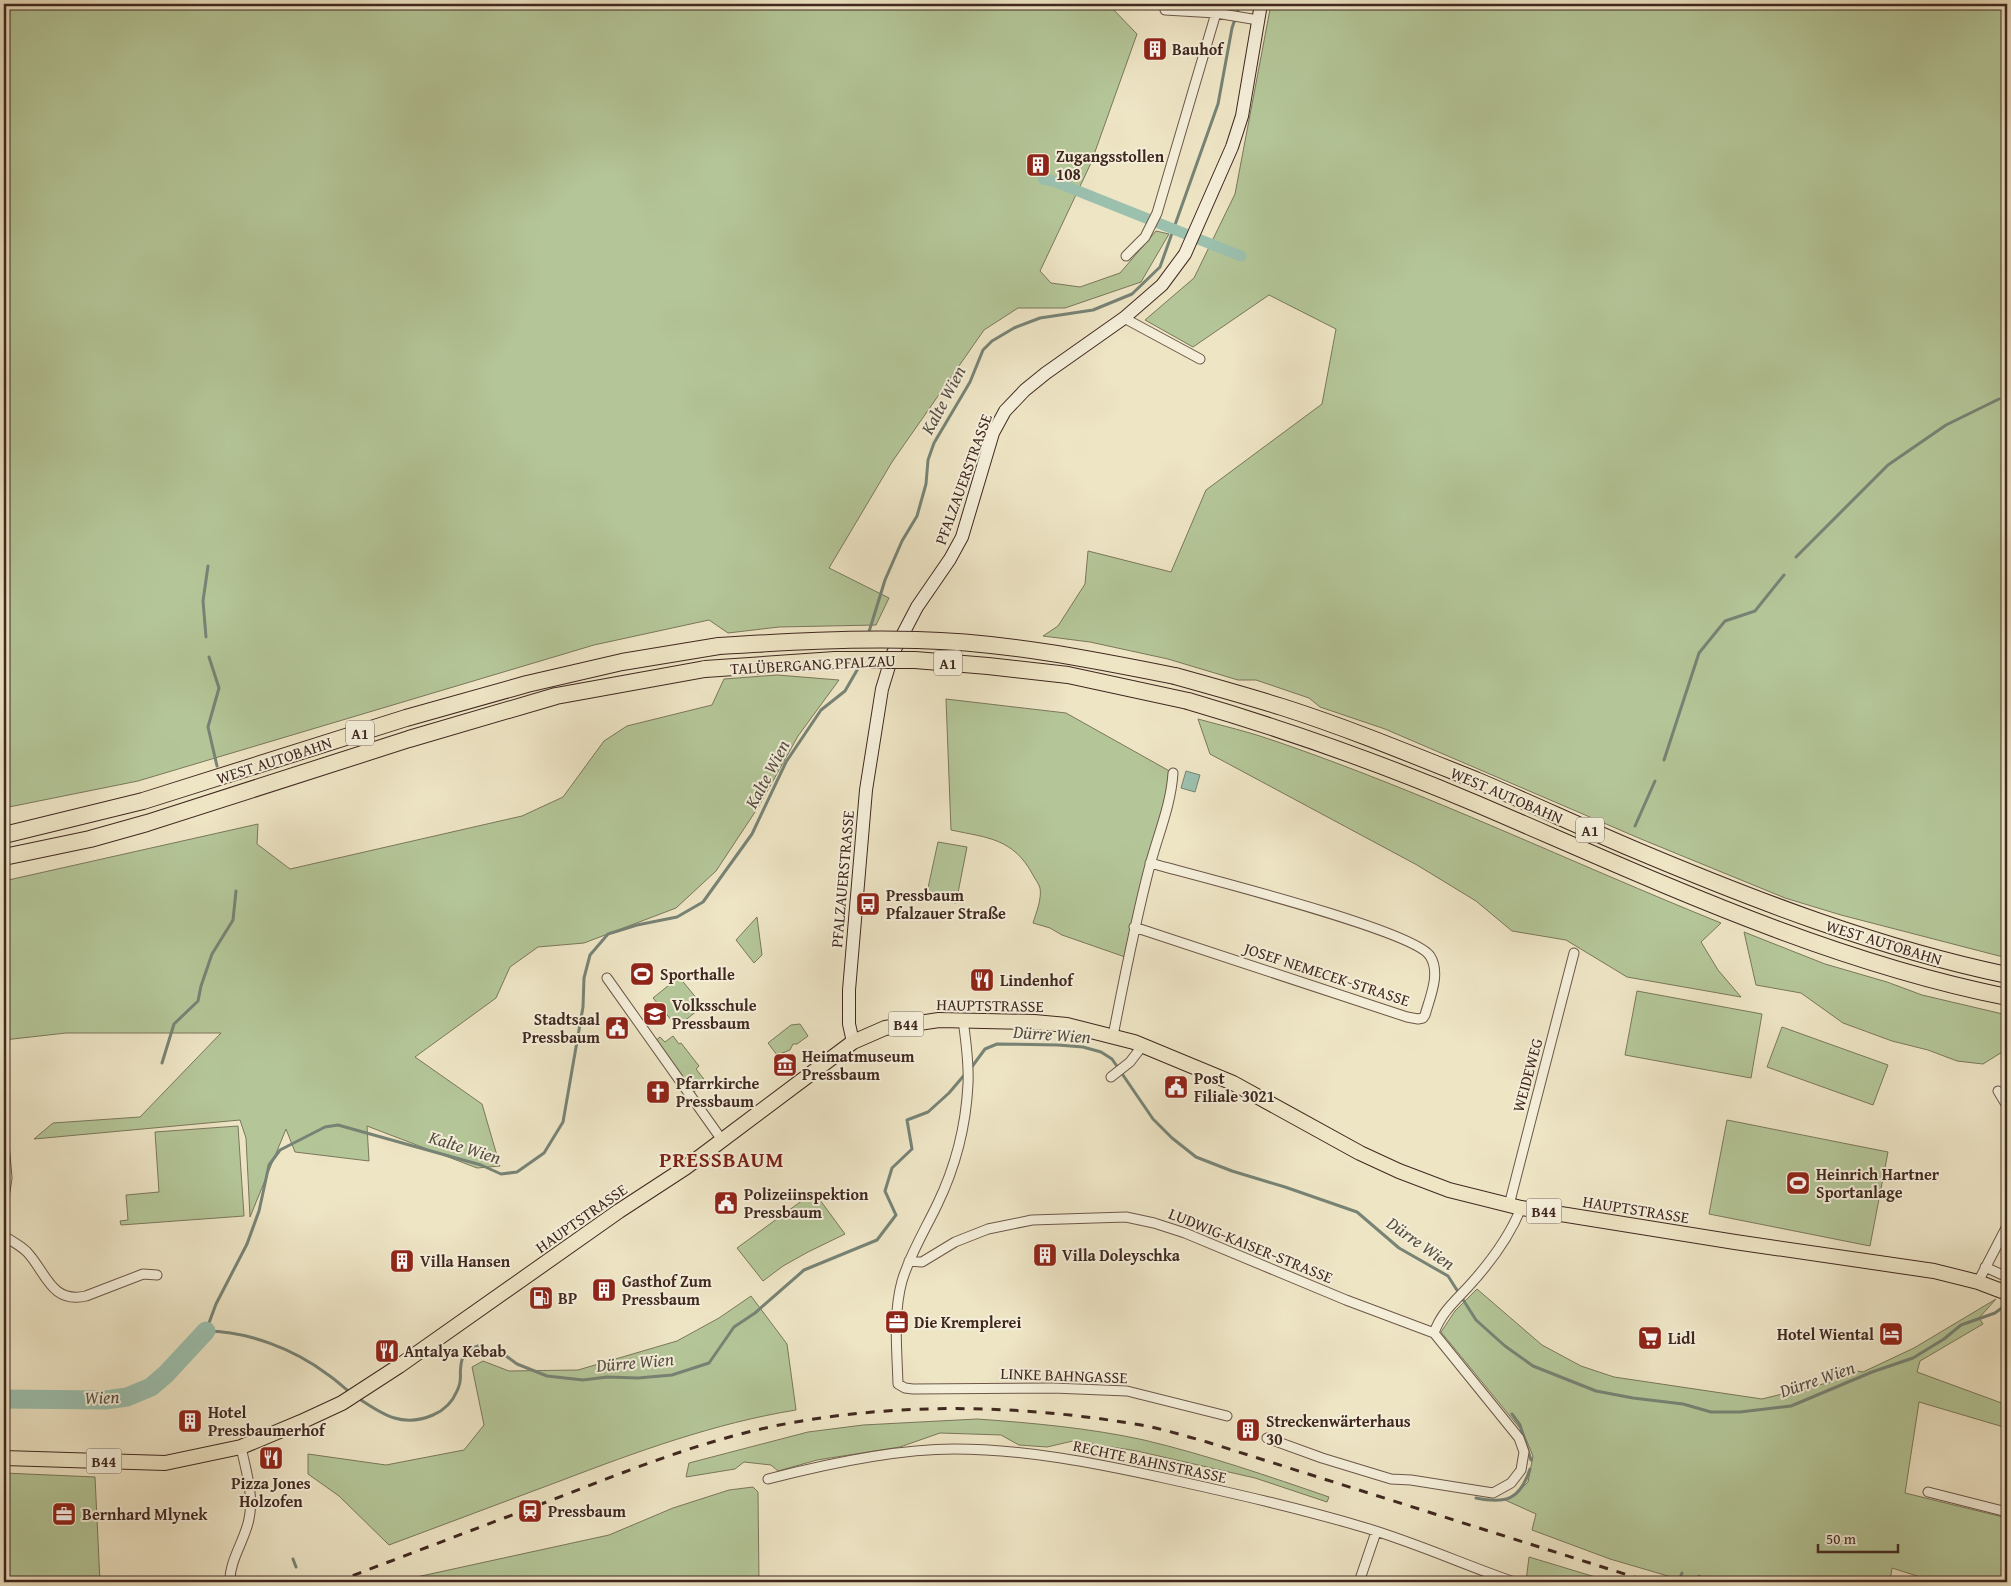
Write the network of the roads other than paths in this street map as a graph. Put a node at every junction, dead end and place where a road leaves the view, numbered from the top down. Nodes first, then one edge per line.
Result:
1 (1261, 4) edge
2 (1164, 10) dead end
3 (1219, 13) junction
4 (1252, 18) junction
5 (1126, 256) dead end
6 (1124, 318) junction
7 (1200, 359) dead end
8 (720, 646) joint
9 (705, 670) joint
10 (1176, 676) joint
11 (1188, 701) joint
12 (1173, 773) dead end
13 (4, 835) edge
14 (4, 857) edge
15 (1150, 863) junction
16 (1134, 927) junction
17 (1574, 953) dead end
18 (2007, 975) edge
19 (608, 978) dead end
20 (2007, 997) edge
21 (963, 1020) junction
22 (1113, 1036) junction
23 (853, 1042) junction
24 (1143, 1045) junction
25 (1111, 1077) dead end
26 (1998, 1091) dead end
27 (2007, 1106) edge
28 (722, 1140) junction
29 (4, 1143) edge
30 (4, 1198) edge
31 (1515, 1206) junction
32 (2007, 1226) edge
33 (4, 1236) edge
34 (910, 1261) junction
35 (1985, 1267) junction
36 (156, 1275) dead end
37 (2007, 1277) edge
38 (1978, 1282) junction
39 (2006, 1292) edge
40 (1434, 1333) junction
41 (1227, 1416) dead end
42 (1267, 1438) dead end
43 (241, 1447) junction
44 (4, 1458) edge
45 (768, 1479) dead end
46 (1928, 1492) dead end
47 (2007, 1512) edge
48 (1376, 1532) junction
49 (230, 1582) edge
50 (1359, 1582) edge
51 (1514, 1582) edge

1 - 4 street, PFALZAUERSTRASSE
2 - 3 street
3 - 4 street
3 - 5 street
4 - 6 street, PFALZAUERSTRASSE
6 - 7 street
6 - 23 street, PFALZAUERSTRASSE
8 - 10 highway, TALÜBERGANG PFALZAU / A1, bridge
8 - 13 highway, WEST AUTOBAHN / A1
9 - 11 highway, TALÜBERGANG PFALZAU / A1, bridge
9 - 14 highway, WEST AUTOBAHN / A1
10 - 18 highway, WEST AUTOBAHN / A1
11 - 20 highway, WEST AUTOBAHN / A1
12 - 15 street
15 - 16 street
15 - 16 street, JOSEF NEMECEK-STRASSE
16 - 22 street
17 - 31 street, WEIDEWEG
19 - 28 street
21 - 22 main road, HAUPTSTRASSE / B44
21 - 23 main road, HAUPTSTRASSE / B44
21 - 34 street
22 - 24 main road, HAUPTSTRASSE / B44
23 - 28 main road, HAUPTSTRASSE / B44
24 - 25 street
24 - 31 main road, HAUPTSTRASSE / B44
26 - 27 street
28 - 43 main road, HAUPTSTRASSE / B44
29 - 30 street
31 - 38 main road, HAUPTSTRASSE / B44
31 - 40 street
32 - 35 street
33 - 36 street
34 - 40 street, LUDWIG-KAISER-STRASSE
34 - 41 street, LINKE BAHNGASSE
35 - 37 street
35 - 38 street
38 - 39 main road, HAUPTSTRASSE / B44
40 - 42 street
43 - 44 main road, HAUPTSTRASSE / B44
43 - 49 street
45 - 48 street, RECHTE BAHNSTRASSE
46 - 47 street
48 - 50 street
48 - 51 street, RECHTE BAHNSTRASSE

